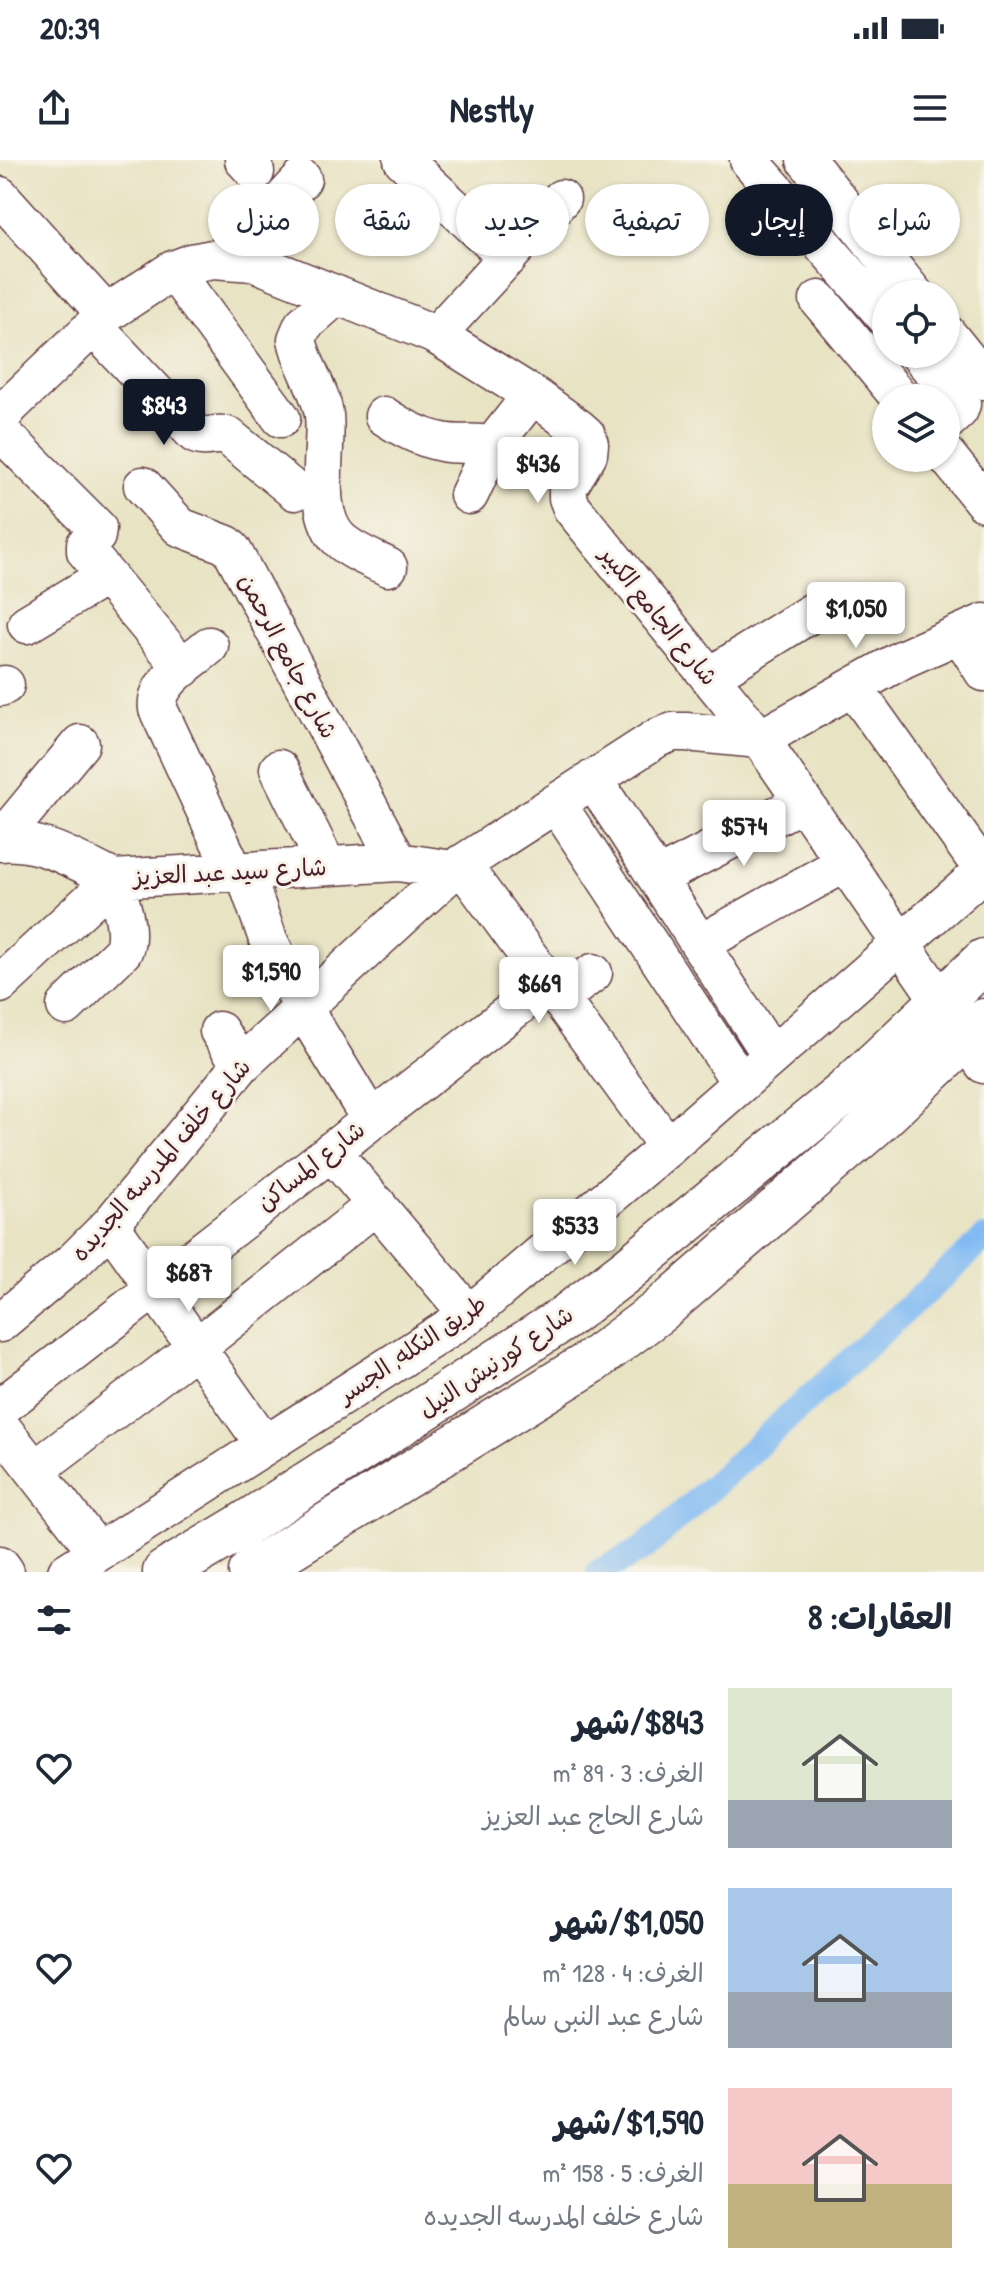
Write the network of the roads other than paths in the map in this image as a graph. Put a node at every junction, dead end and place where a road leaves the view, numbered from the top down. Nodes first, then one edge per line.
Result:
1 (403, 160) edge
2 (749, 160) edge
3 (806, 160) edge
4 (302, 179) dead end
5 (0, 196) edge
6 (508, 258) joint
7 (228, 259) junction
8 (173, 270) junction
9 (903, 280) edge
10 (337, 295) junction
11 (819, 300) dead end
12 (872, 301) edge
13 (99, 320) junction
14 (436, 335) junction
15 (960, 350) edge
16 (931, 368) edge
17 (984, 380) edge
18 (888, 384) edge
19 (944, 384) edge
20 (532, 395) junction
21 (2, 413) edge
22 (384, 416) dead end
23 (281, 418) dead end
24 (492, 446) junction
25 (960, 472) edge
26 (143, 486) dead end
27 (295, 491) dead end
28 (469, 495) dead end
29 (984, 502) edge
30 (388, 567) dead end
31 (106, 576) junction
32 (813, 612) dead end
33 (27, 624) dead end
34 (972, 629) edge
35 (984, 672) edge
36 (709, 677) junction
37 (853, 687) junction
38 (760, 739) junction
39 (80, 744) dead end
40 (279, 769) dead end
41 (593, 779) junction
42 (803, 802) junction
43 (556, 803) junction
44 (0, 841) edge
45 (398, 862) junction
46 (845, 863) junction
47 (327, 866) junction
48 (457, 867) junction
49 (239, 871) junction
50 (984, 871) edge
51 (657, 878) junction
52 (114, 879) junction
53 (700, 944) junction
54 (900, 944) junction
55 (984, 961) edge
56 (593, 973) dead end
57 (0, 984) edge
58 (553, 991) junction
59 (941, 1003) junction
60 (66, 1006) dead end
61 (303, 1008) junction
62 (219, 1031) dead end
63 (978, 1041) edge
64 (772, 1056) junction
65 (241, 1065) junction
66 (741, 1083) junction
67 (371, 1120) junction
68 (668, 1147) junction
69 (331, 1151) junction
70 (377, 1204) junction
71 (110, 1225) junction
72 (154, 1288) junction
73 (469, 1315) junction
74 (0, 1323) edge
75 (197, 1347) junction
76 (0, 1408) edge
77 (0, 1426) edge
78 (265, 1445) junction
79 (35, 1470) junction
80 (98, 1552) junction
81 (0, 1565) edge
82 (5, 1572) edge
83 (67, 1572) edge
84 (165, 1572) edge
85 (251, 1572) edge

1 - 6 street
2 - 12 street
3 - 9 street
4 - 7 street
5 - 13 street
6 - 14 street
7 - 8 street, شارع الجامع الكبير
7 - 10 street, شارع الجامع الكبير
8 - 13 street, شارع الجامع الكبير
8 - 23 street
10 - 14 street, شارع الجامع الكبير
10 - 30 street
11 - 18 street
13 - 21 street, شارع الجامع الكبير
13 - 27 street
14 - 20 street, شارع الجامع الكبير
15 - 17 street
16 - 19 street
20 - 24 street
20 - 36 street, شارع الجامع الكبير
21 - 31 street
22 - 24 street
24 - 28 street
25 - 29 street
26 - 45 street, شارع جامع الرحمن
31 - 33 street
31 - 49 street
32 - 36 street
34 - 35 street
34 - 37 street
36 - 38 street, شارع الجامع الكبير
37 - 38 street
37 - 50 street
38 - 41 street, شارع خلف المدرسه الجديده
38 - 42 street, شارع الجامع الكبير
39 - 44 street
40 - 47 street
41 - 43 street, شارع خلف المدرسه الجديده
41 - 51 street
42 - 46 street, شارع الجامع الكبير
42 - 51 street
43 - 48 street, شارع خلف المدرسه الجديده
43 - 66 street
44 - 52 street
45 - 47 street, شارع سيد عبد العزيز
45 - 48 street, شارع سيد عبد العزيز
46 - 53 street
46 - 54 street, شارع الجامع الكبير
47 - 49 street, شارع سيد عبد العزيز
48 - 58 street
48 - 61 street, شارع خلف المدرسه الجديده
49 - 52 street, شارع سيد عبد العزيز
49 - 61 street
50 - 54 street, طريق النكله, الجسر
51 - 53 street
52 - 57 street, شارع سيد عبد العزيز
52 - 60 street
53 - 64 street
54 - 59 street, شارع الجامع الكبير
54 - 64 street, طريق النكله, الجسر
55 - 59 main road, شارع كورنيش النيل
56 - 58 street, شارع المساكن
58 - 67 street, شارع المساكن
58 - 68 street
59 - 63 street, شارع الجامع الكبير
59 - 84 main road, شارع كورنيش النيل
61 - 65 street, شارع خلف المدرسه الجديده
61 - 67 street
62 - 65 street
63 - 85 main road, شارع كورنيش النيل
64 - 66 street, طريق النكله, الجسر
65 - 71 street, شارع خلف المدرسه الجديده
66 - 68 street, طريق النكله, الجسر
67 - 69 street, شارع المساكن
68 - 73 street, طريق النكله, الجسر
69 - 70 street
69 - 72 street, شارع المساكن
70 - 73 street
70 - 75 street
71 - 72 street
71 - 74 street, شارع خلف المدرسه الجديده
72 - 75 street
72 - 76 street, شارع المساكن
73 - 78 street, طريق النكله, الجسر
75 - 78 street
75 - 79 street
77 - 79 street
78 - 80 street, طريق النكله, الجسر
79 - 80 street
80 - 83 street, طريق النكله, الجسر
81 - 82 street

